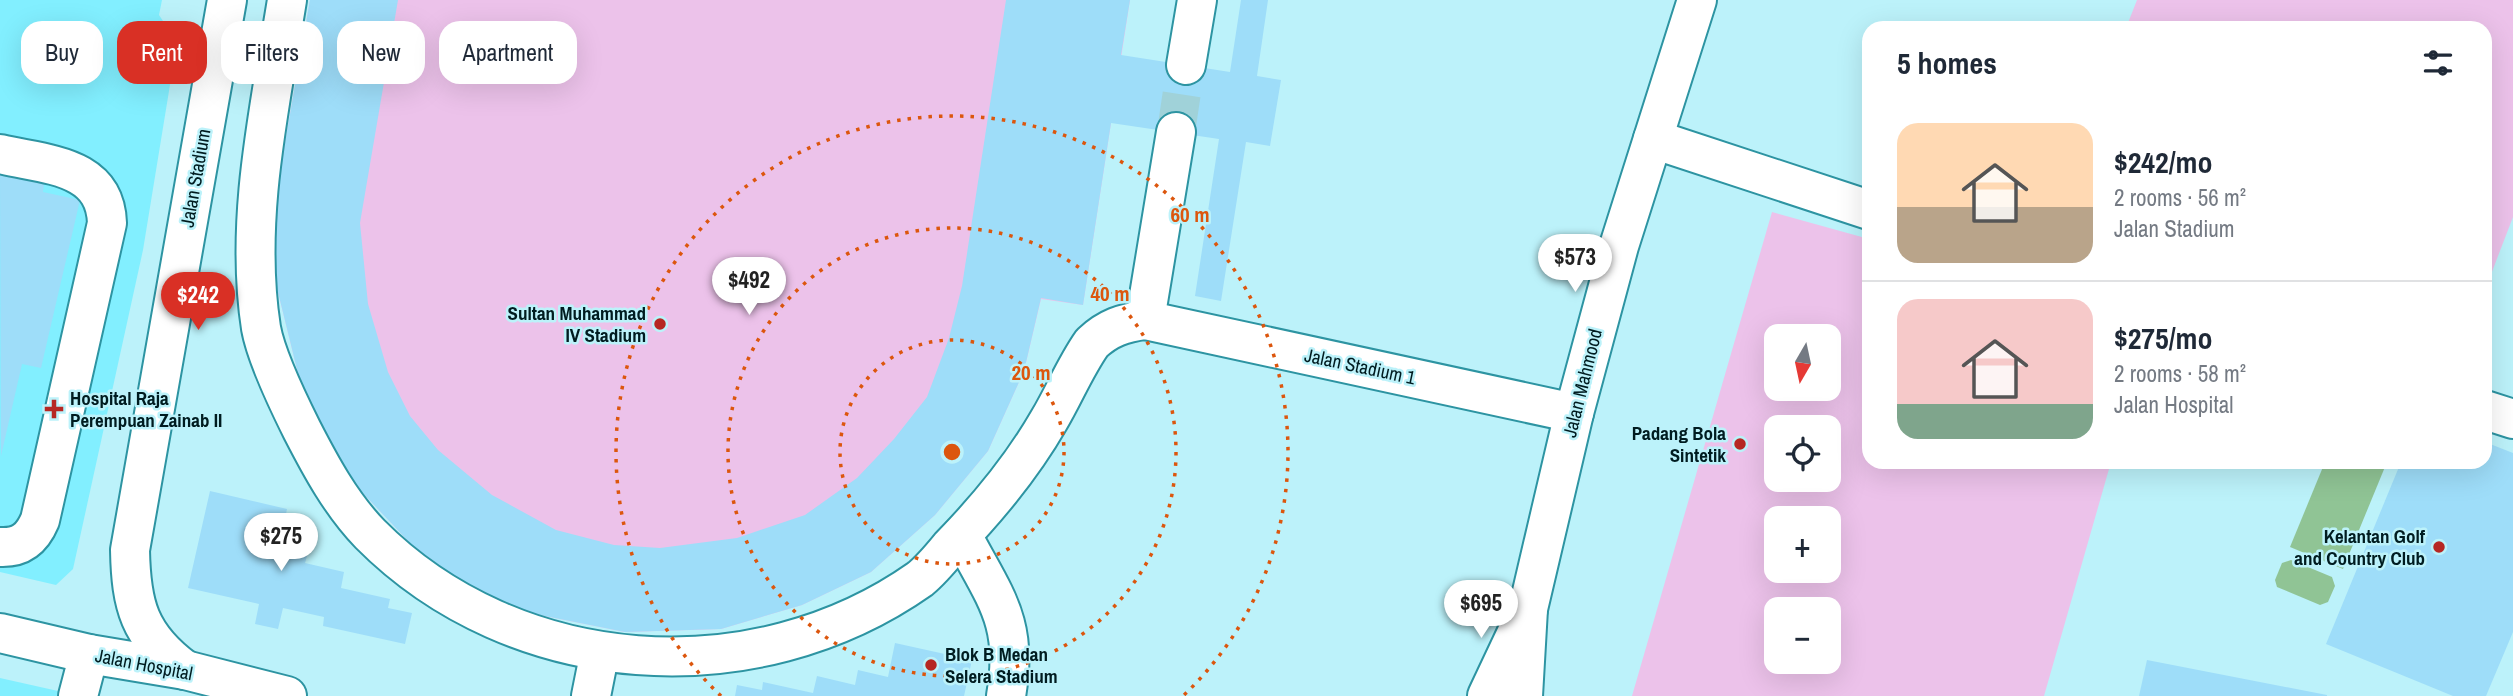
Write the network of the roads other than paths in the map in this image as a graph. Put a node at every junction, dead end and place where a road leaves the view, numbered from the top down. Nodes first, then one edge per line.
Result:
1 (228, 0) edge
2 (287, 0) edge
3 (1197, 0) edge
4 (1697, 0) edge
5 (1186, 65) tunnel mouth
6 (1176, 132) tunnel mouth
7 (1653, 139) junction
8 (0, 154) edge
9 (1862, 208) edge
10 (1145, 320) junction
11 (2492, 412) edge
12 (1574, 413) junction
13 (2513, 419) edge
14 (962, 535) junction
15 (0, 547) edge
16 (1528, 609) junction
17 (0, 633) edge
18 (89, 654) junction
19 (599, 656) junction
20 (185, 670) junction
21 (78, 696) edge
22 (287, 696) edge
23 (591, 696) edge
24 (1006, 696) edge
25 (1487, 696) edge
26 (1523, 696) edge

1 - 20 street, Jalan Stadium
2 - 19 street
3 - 5 street
4 - 7 street, Jalan Mahmood
6 - 10 street
7 - 9 street
7 - 12 street, Jalan Mahmood
8 - 15 street
10 - 12 street, Jalan Stadium 1
10 - 14 street
11 - 13 street
12 - 16 street, Jalan Mahmood
14 - 19 street
14 - 24 street
16 - 25 street
16 - 26 street
17 - 18 street, Jalan Hospital
18 - 20 street, Jalan Hospital
18 - 21 street
19 - 23 street
20 - 22 street, Jalan Hospital

